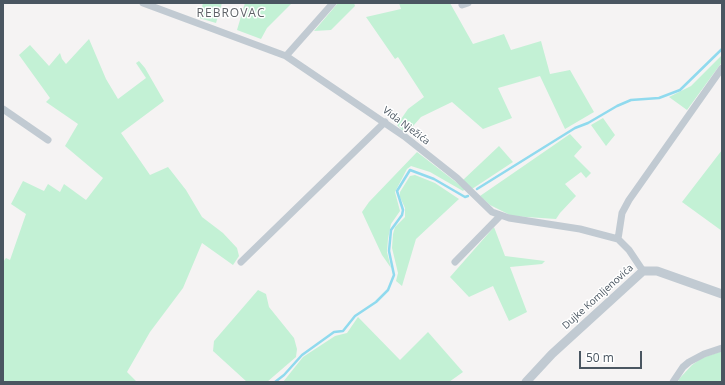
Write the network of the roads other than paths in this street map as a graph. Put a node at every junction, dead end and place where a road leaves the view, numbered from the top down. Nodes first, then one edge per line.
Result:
1 (143, 3) edge
2 (333, 3) edge
3 (286, 56) junction
4 (722, 68) edge
5 (3, 109) edge
6 (385, 122) junction
7 (48, 140) dead end
8 (500, 216) junction
9 (618, 239) junction
10 (241, 262) dead end
11 (455, 262) dead end
12 (643, 272) junction
13 (722, 294) edge
14 (722, 348) edge
15 (526, 382) edge
16 (673, 382) edge

1 - 3 street, Vida Nježića
2 - 3 street
3 - 6 street, Vida Nježića
4 - 9 street
5 - 7 street
6 - 8 street, Vida Nježića
6 - 10 street
8 - 9 street, Vida Nježića
8 - 11 street
9 - 12 street
12 - 13 street, Dujke Komljenovića
12 - 15 street, Dujke Komljenovića
14 - 16 street

